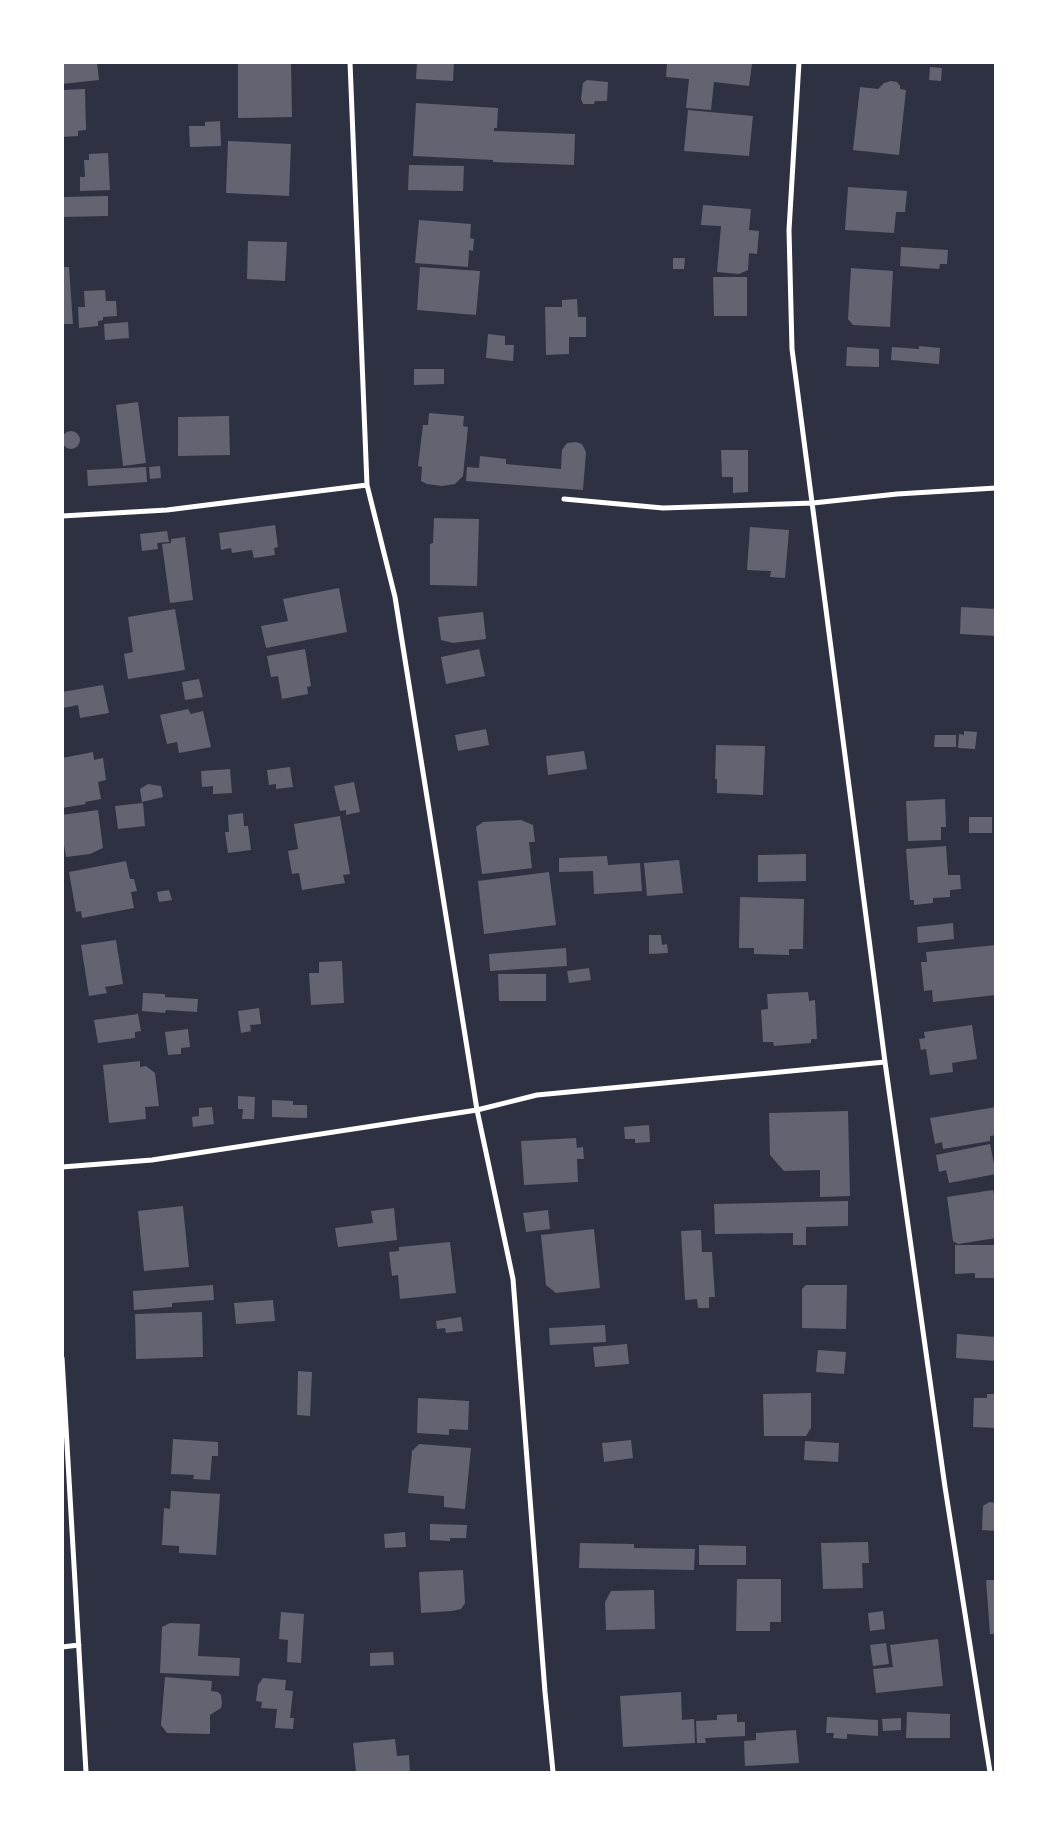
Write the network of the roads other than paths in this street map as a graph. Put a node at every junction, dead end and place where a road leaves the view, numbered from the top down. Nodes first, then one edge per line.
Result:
1 (350, 62) edge
2 (799, 62) edge
3 (367, 485) junction
4 (996, 488) edge
5 (564, 499) dead end
6 (813, 503) junction
7 (62, 516) edge
8 (886, 1062) junction
9 (477, 1110) junction
10 (62, 1167) edge
11 (62, 1358) edge
12 (79, 1646) junction
13 (62, 1647) edge
14 (86, 1772) edge
15 (553, 1772) edge
16 (990, 1772) edge

1 - 3 street
2 - 6 street
3 - 7 street
3 - 9 street
4 - 6 street
5 - 6 street
6 - 8 street
8 - 9 street
8 - 16 street
9 - 10 street
9 - 15 street
11 - 12 street
12 - 13 street
12 - 14 street

